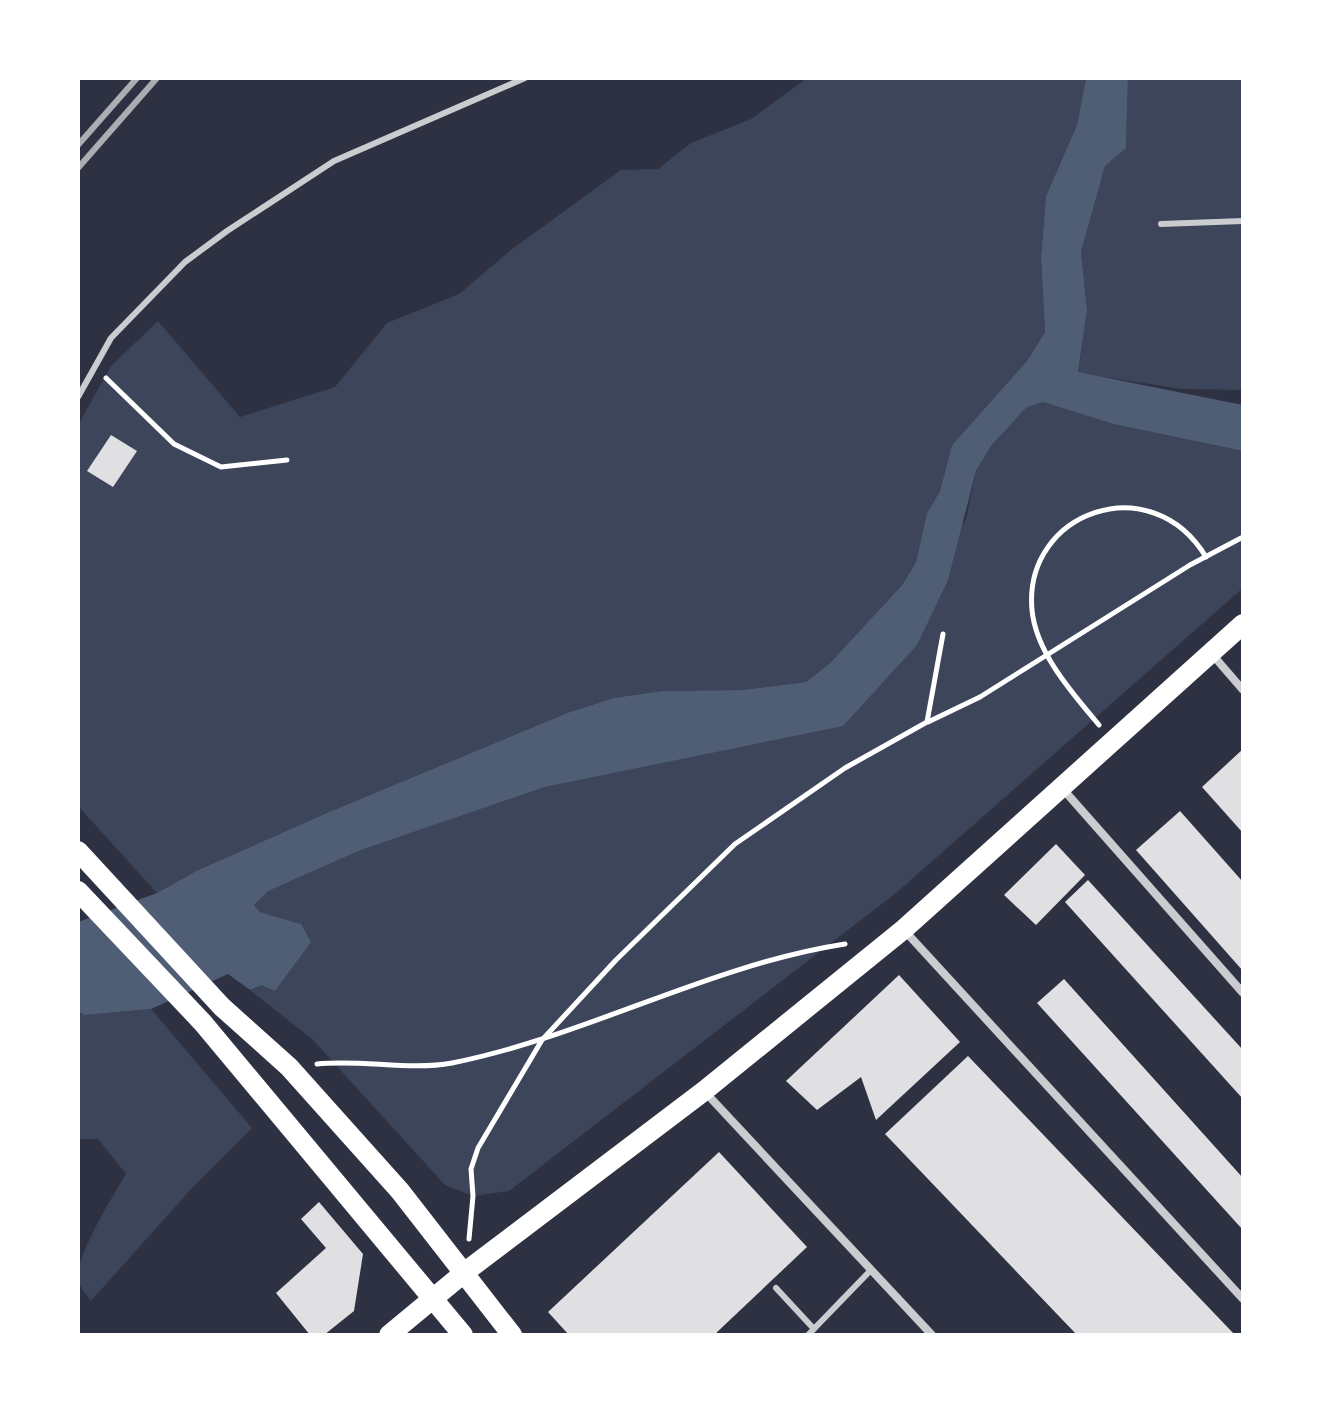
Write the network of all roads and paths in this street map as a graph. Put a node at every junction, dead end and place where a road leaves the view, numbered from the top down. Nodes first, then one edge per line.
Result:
1 (525, 78) edge
2 (1243, 221) edge
3 (1161, 224) dead end
4 (95, 365) junction
5 (78, 397) edge
6 (287, 460) dead end
7 (1243, 537) edge
8 (1206, 557) junction
9 (1243, 624) edge
10 (943, 634) dead end
11 (1046, 653) junction
12 (1210, 653) junction
13 (1243, 690) edge
14 (927, 722) junction
15 (1113, 741) junction
16 (1061, 788) junction
17 (78, 851) edge
18 (85, 897) edge
19 (904, 929) junction
20 (856, 942) dead end
21 (1243, 993) edge
22 (542, 1040) junction
23 (289, 1067) junction
24 (704, 1091) junction
25 (871, 1270) junction
26 (465, 1272) junction
27 (776, 1288) dead end
28 (1243, 1299) edge
29 (432, 1300) junction
30 (814, 1329) junction
31 (389, 1335) edge
32 (463, 1335) edge
33 (512, 1335) edge
34 (808, 1335) edge
35 (932, 1335) edge

1 - 4 lane
2 - 3 lane
4 - 5 lane
4 - 6 path
7 - 8 path
8 - 11 path
8 - 11 path
9 - 12 main road
10 - 14 path
11 - 14 path
11 - 15 path
12 - 13 street
12 - 15 main road
14 - 22 path
15 - 16 main road
16 - 19 main road
16 - 21 street
17 - 23 main road
18 - 29 main road
19 - 24 main road
19 - 28 street
20 - 22 path
22 - 23 path
22 - 26 path
23 - 26 main road
24 - 25 street
24 - 26 main road
25 - 30 lane
25 - 35 street
26 - 29 main road
26 - 33 main road
27 - 30 lane
29 - 31 main road
29 - 32 main road
30 - 34 lane

